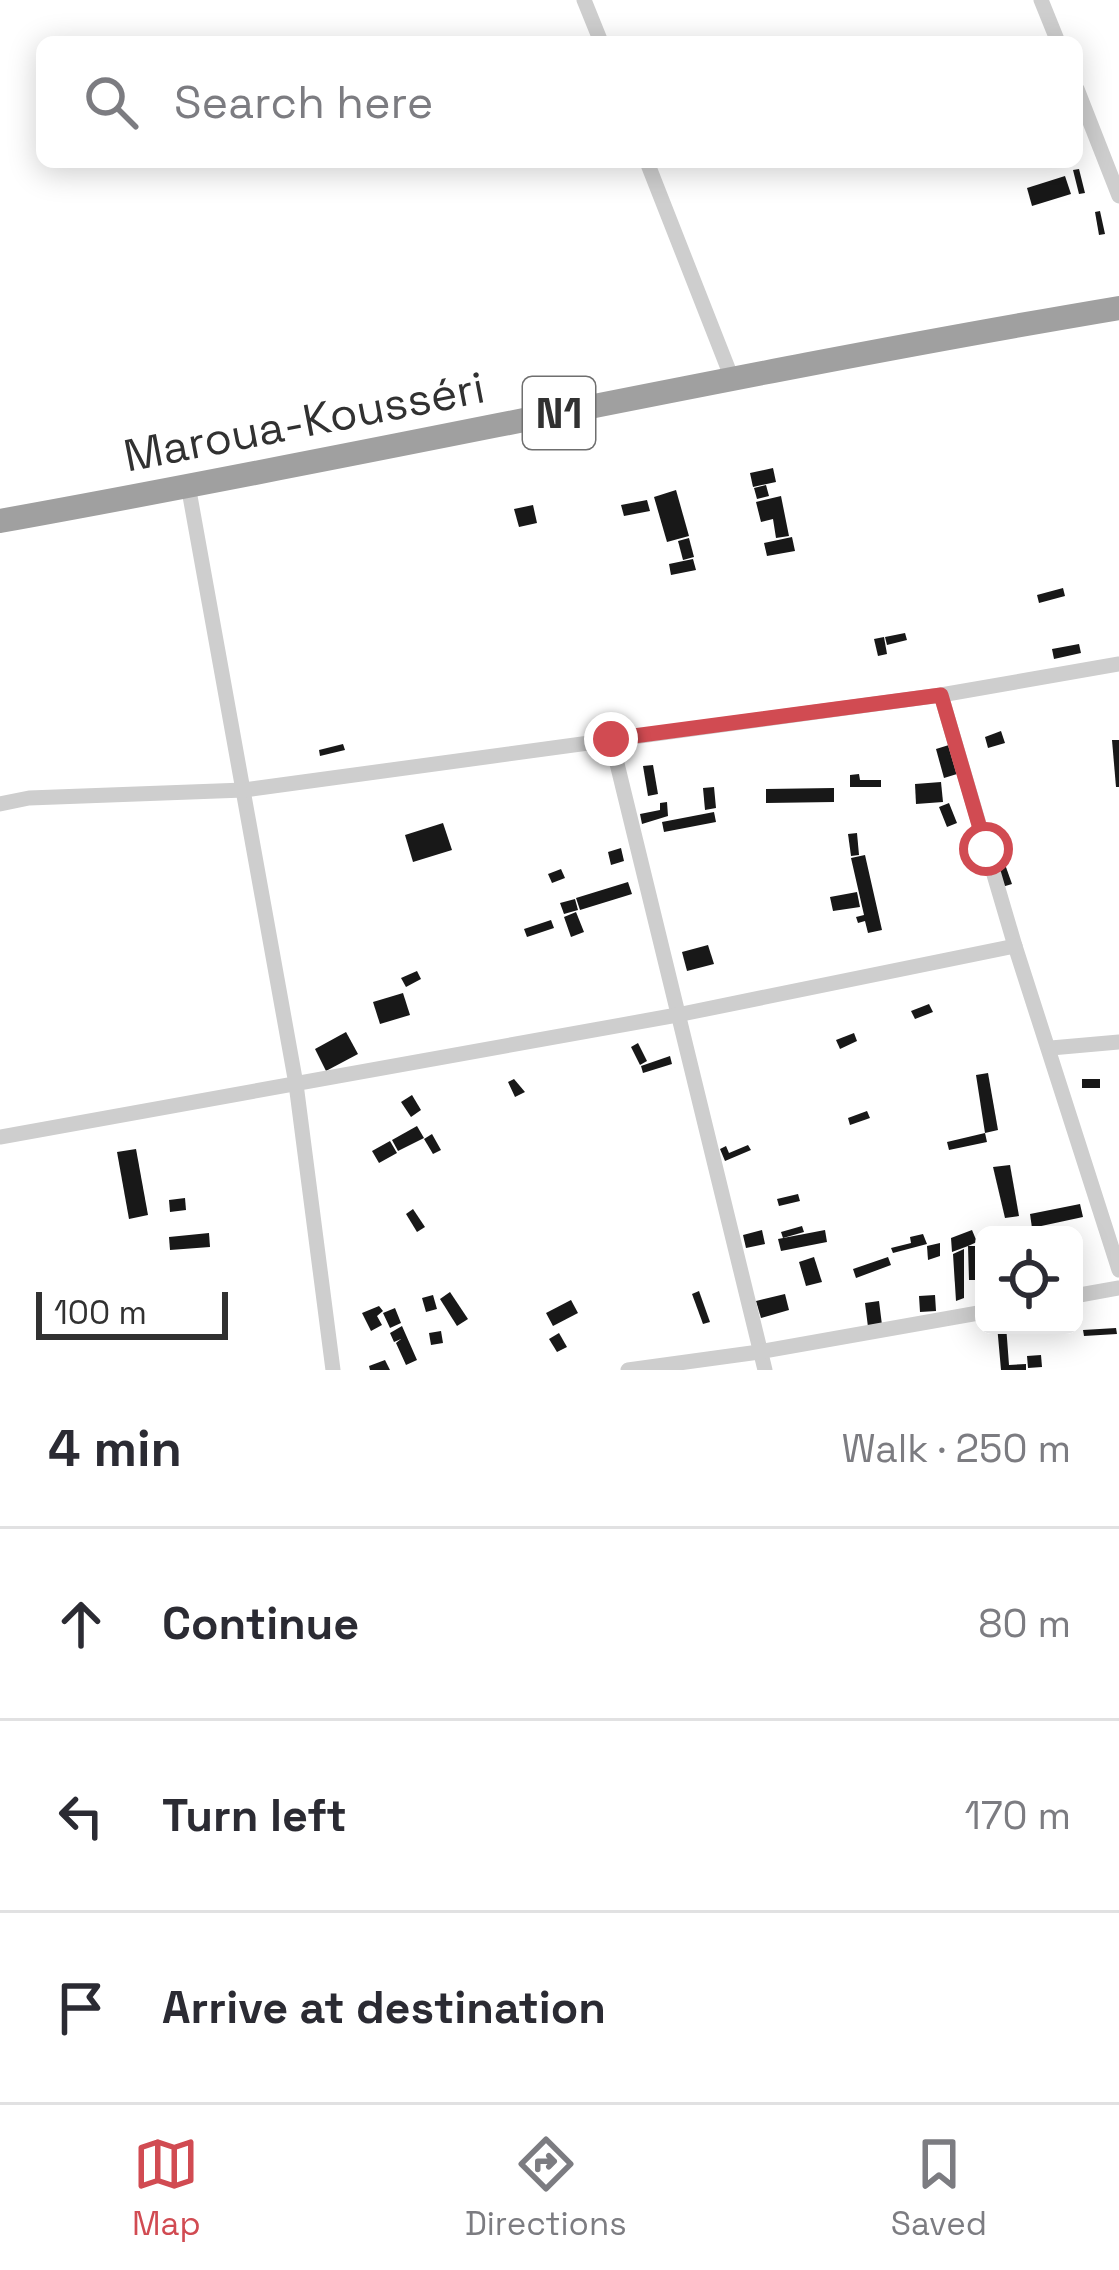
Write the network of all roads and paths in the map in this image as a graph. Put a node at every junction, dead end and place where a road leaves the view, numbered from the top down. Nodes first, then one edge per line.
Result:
1 (584, 0) edge
2 (1041, 0) edge
3 (599, 36) edge
4 (1056, 36) edge
5 (1083, 104) edge
6 (649, 168) edge
7 (1119, 196) edge
8 (1119, 308) edge
9 (731, 376) junction
10 (188, 485) junction
11 (0, 521) edge
12 (1119, 664) edge
13 (941, 695) junction
14 (611, 739) junction
15 (244, 790) junction
16 (0, 804) edge
17 (1015, 946) junction
18 (677, 1015) junction
19 (1119, 1042) edge
20 (1051, 1048) junction
21 (296, 1084) junction
22 (0, 1137) edge
23 (1119, 1270) edge
24 (1119, 1288) edge
25 (1083, 1294) edge
26 (975, 1314) edge
27 (759, 1352) junction
28 (333, 1370) edge
29 (628, 1370) edge
30 (765, 1370) edge

1 - 3 street
2 - 4 street
5 - 7 street
6 - 9 street
8 - 9 highway, Maroua-Kousséri / N1
9 - 10 highway, Maroua-Kousséri / N1
10 - 11 highway, Maroua-Kousséri / N1
10 - 15 street
12 - 13 street
13 - 14 street
13 - 17 street
14 - 15 street
14 - 18 street
15 - 16 street
15 - 21 street
17 - 18 street
17 - 20 street
18 - 21 street
18 - 27 street
19 - 20 street
20 - 23 street
21 - 22 street
21 - 28 street
24 - 25 street
26 - 27 street
27 - 29 street
27 - 30 street

